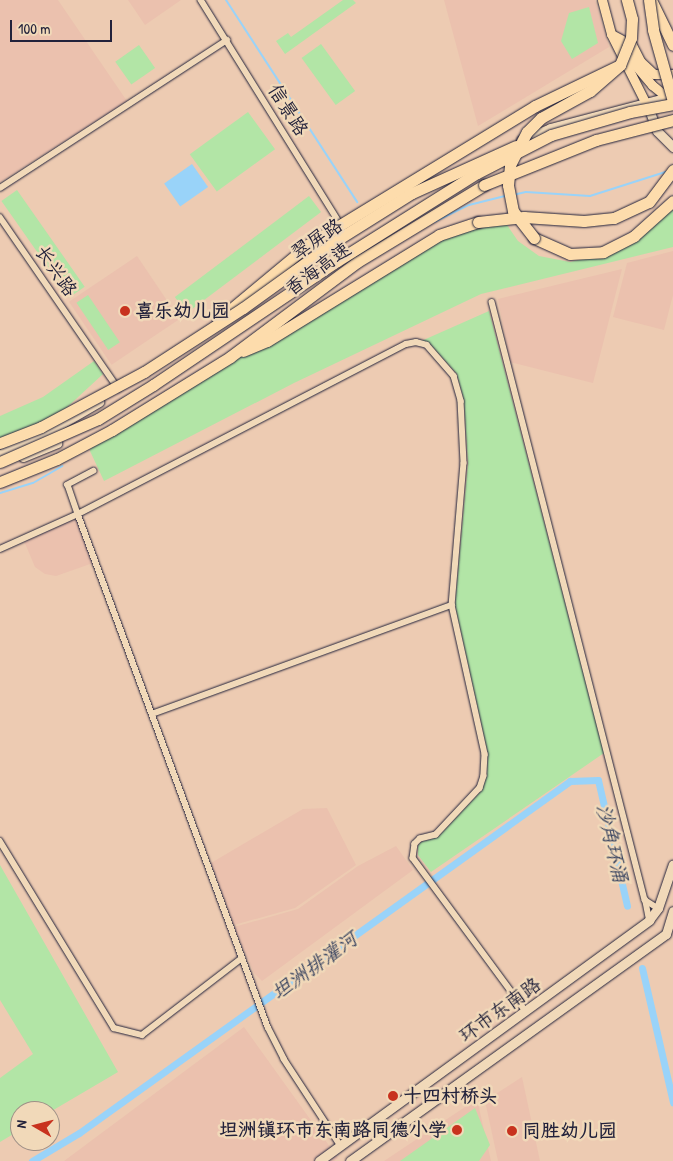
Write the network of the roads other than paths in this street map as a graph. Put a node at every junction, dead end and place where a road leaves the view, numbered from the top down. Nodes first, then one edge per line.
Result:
1 (201, 0) edge
2 (602, 0) edge
3 (627, 0) edge
4 (650, 0) edge
5 (611, 34) junction
6 (227, 40) junction
7 (673, 45) edge
8 (619, 49) junction
9 (620, 64) junction
10 (673, 74) edge
11 (671, 100) edge
12 (645, 101) junction
13 (673, 109) edge
14 (650, 112) junction
15 (673, 120) edge
16 (551, 135) junction
17 (671, 146) edge
18 (673, 170) edge
19 (0, 188) edge
20 (673, 201) edge
21 (0, 217) edge
22 (348, 237) junction
23 (492, 302) dead end
24 (205, 330) junction
25 (230, 357) junction
26 (119, 390) junction
27 (0, 443) edge
28 (0, 454) edge
29 (0, 462) edge
30 (0, 467) edge
31 (94, 470) dead end
32 (0, 482) edge
33 (78, 514) junction
34 (0, 549) edge
35 (452, 605) junction
36 (152, 714) junction
37 (0, 841) edge
38 (673, 864) edge
39 (645, 900) junction
40 (658, 908) junction
41 (673, 910) edge
42 (649, 920) junction
43 (242, 958) junction
44 (526, 1011) junction
45 (341, 1146) junction
46 (319, 1161) edge
47 (350, 1161) edge

1 - 6 street, 信景路
2 - 5 main road
3 - 9 highway, bridge
4 - 7 highway
4 - 11 highway, bridge
5 - 8 main road
5 - 10 main road
6 - 19 street
6 - 22 street, 信景路
8 - 11 main road
8 - 12 main road
9 - 20 highway, bridge
9 - 24 highway, bridge
11 - 12 main road, 翠屏路
11 - 16 highway, 香海高速, bridge
12 - 14 main road
12 - 22 main road, 翠屏路
13 - 14 main road, 翠屏路
14 - 17 main road
14 - 30 main road, 翠屏路
15 - 25 highway, 香海高速, bridge
16 - 24 highway, bridge
16 - 29 highway, 香海高速, bridge
18 - 25 highway, bridge
21 - 26 street, 长兴路
22 - 26 main road, 翠屏路
23 - 39 street
24 - 27 highway, bridge
25 - 32 highway, 香海高速
26 - 28 main road, 翠屏路
31 - 33 street
33 - 34 street
33 - 35 street
33 - 36 street
35 - 36 street
35 - 44 street
36 - 43 street
37 - 43 street
38 - 40 main road, 环市东南路
39 - 40 street
39 - 42 street
40 - 42 main road, 环市东南路
41 - 47 main road, 环市东南路
42 - 44 main road, 环市东南路
43 - 45 street
44 - 45 main road, 环市东南路
45 - 46 main road, 环市东南路

